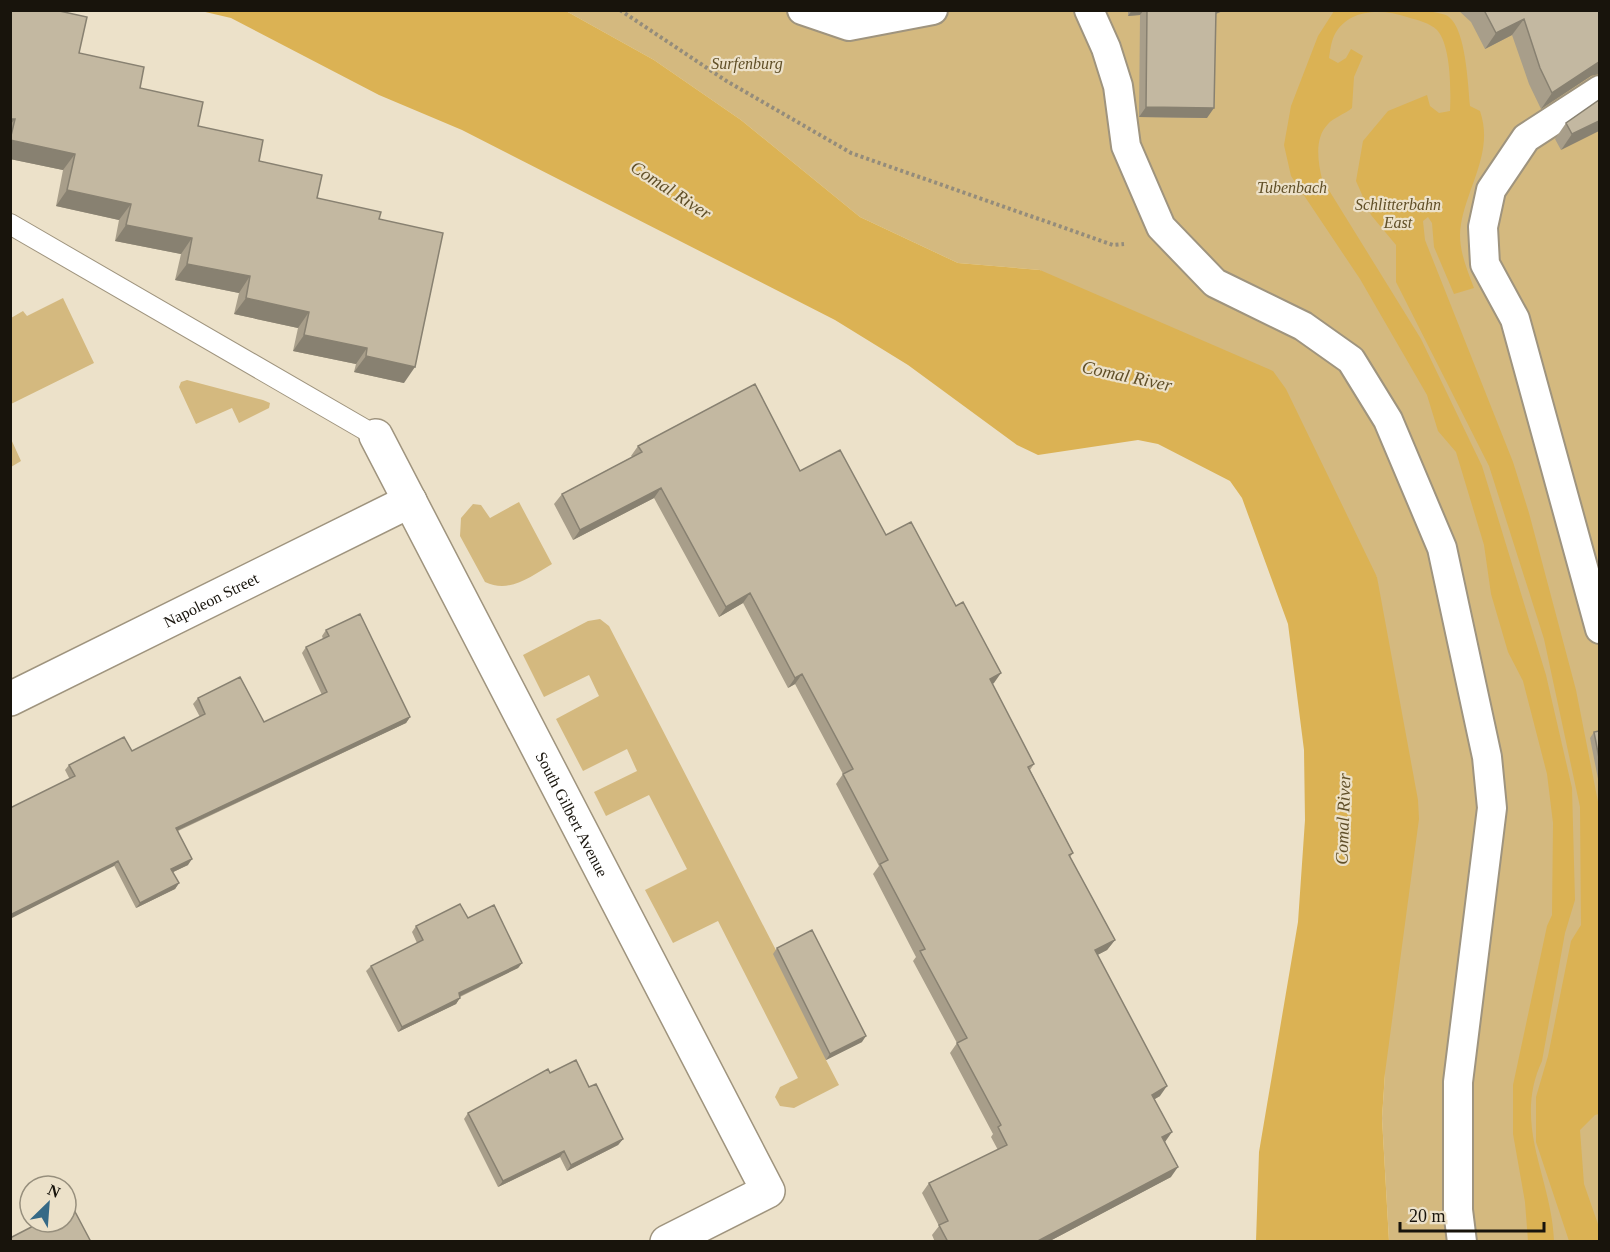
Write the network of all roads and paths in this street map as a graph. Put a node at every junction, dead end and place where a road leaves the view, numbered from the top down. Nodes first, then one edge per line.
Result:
1 (620, 10) edge
2 (802, 10) edge
3 (933, 10) edge
4 (1089, 10) edge
5 (1599, 90) edge
6 (10, 224) edge
7 (1130, 243) dead end
8 (376, 436) joint
9 (410, 501) junction
10 (1599, 629) edge
11 (10, 699) edge
12 (667, 1242) edge
13 (1462, 1242) edge

1 - 7 path
2 - 3 street
4 - 13 street
5 - 10 street
6 - 8 lane
8 - 9 street, South Gilbert Avenue
9 - 11 street, Napoleon Street
9 - 12 street, South Gilbert Avenue

